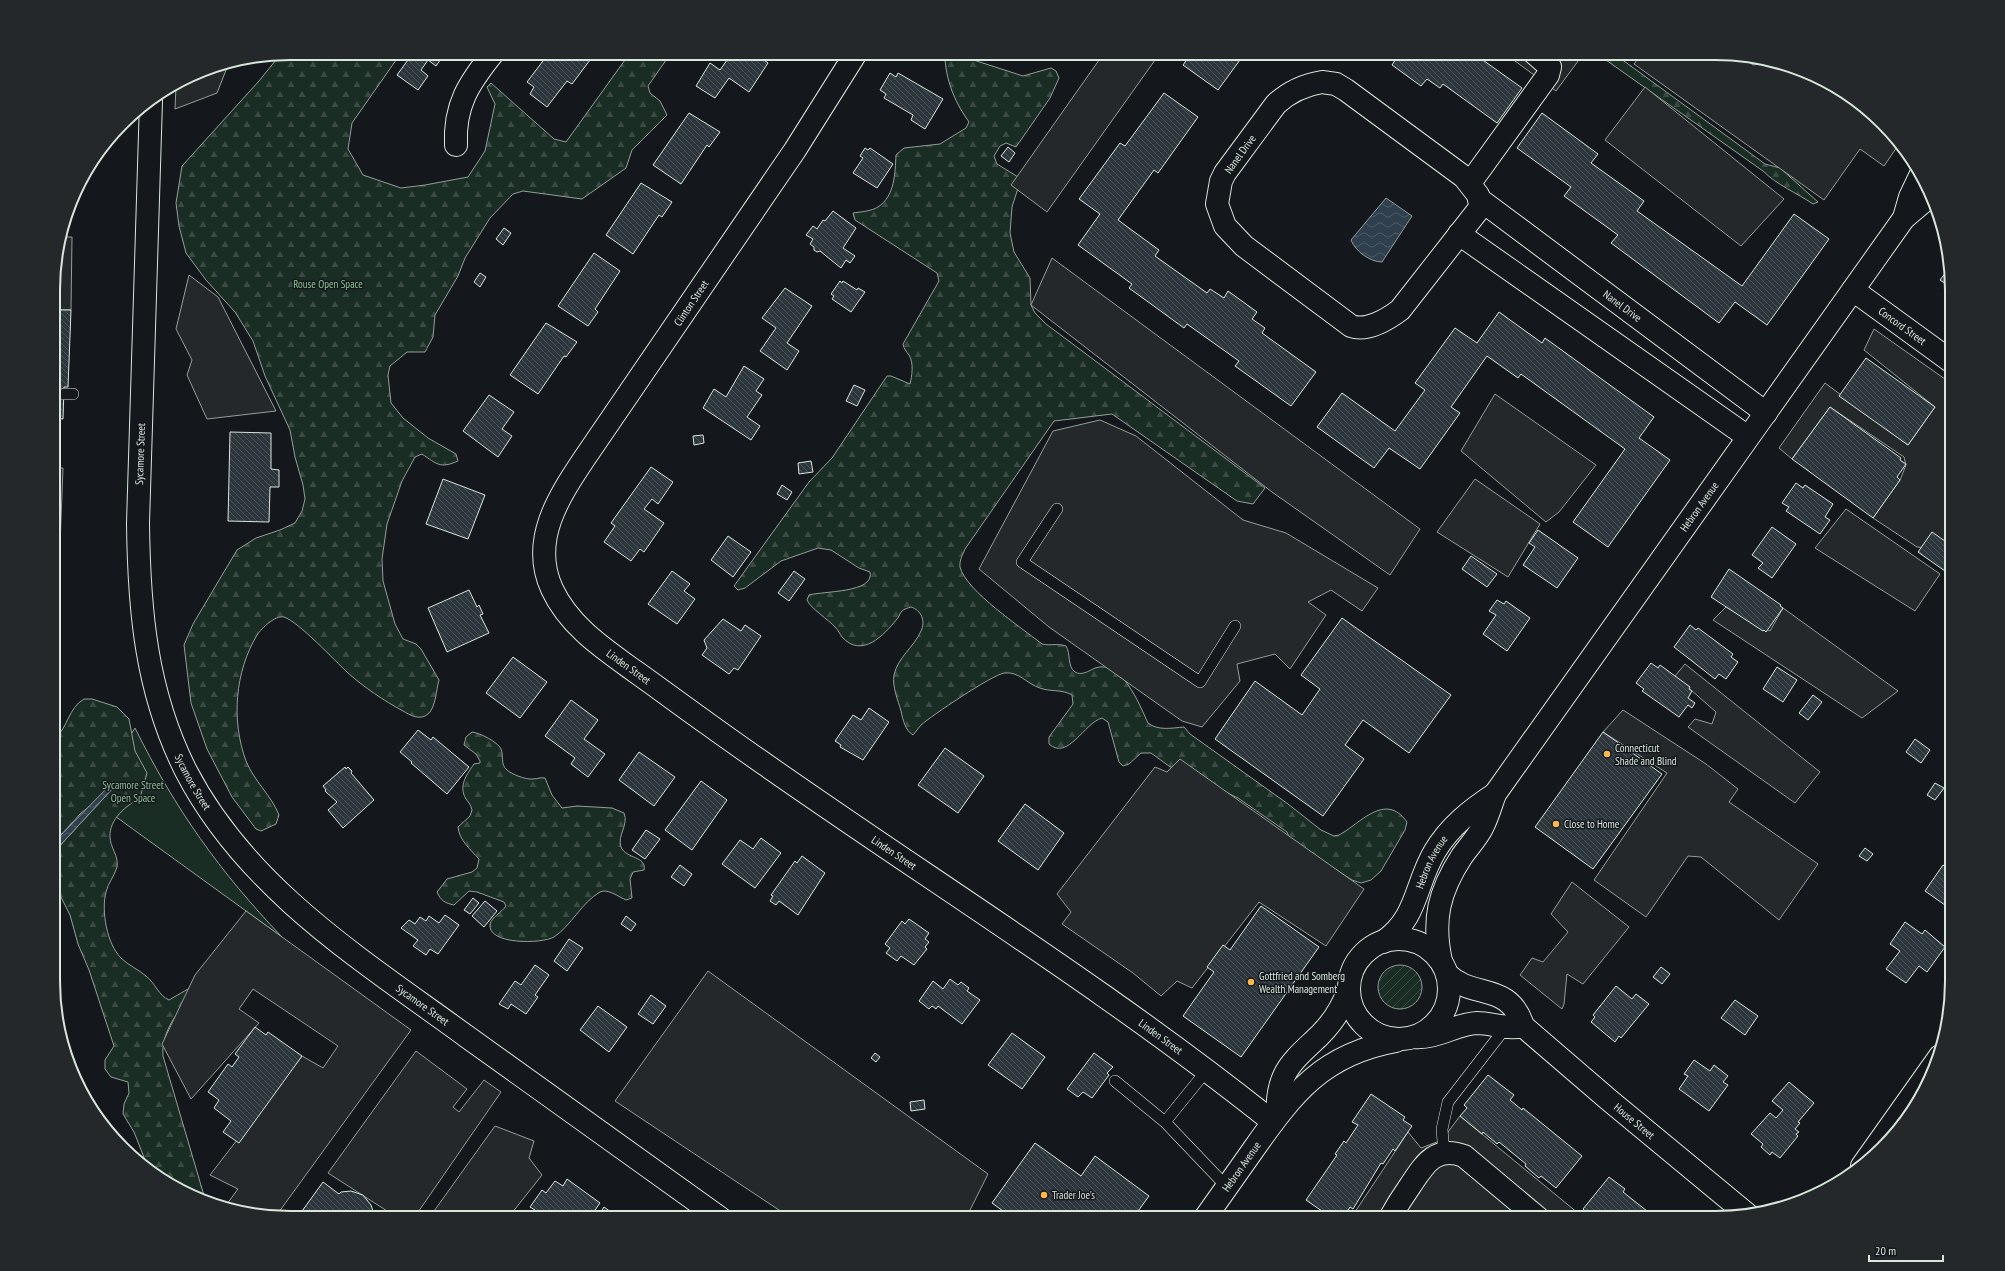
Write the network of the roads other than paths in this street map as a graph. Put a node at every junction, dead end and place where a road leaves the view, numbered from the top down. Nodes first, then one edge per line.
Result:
1 (487, 60) edge
2 (852, 60) edge
3 (1542, 60) edge
4 (151, 107) edge
5 (456, 145) dead end
6 (1917, 181) edge
7 (1475, 191) junction
8 (1926, 199) edge
9 (1904, 218) junction
10 (1459, 234) junction
11 (1853, 290) junction
12 (1945, 357) edge
13 (1766, 413) junction
14 (1748, 437) junction
15 (1057, 509) dead end
16 (543, 560) joint
17 (1235, 626) dead end
18 (1495, 794) junction
19 (1383, 942) junction
20 (1444, 967) junction
21 (1348, 991) junction
22 (1515, 1026) junction
23 (1407, 1039) junction
24 (1207, 1070) junction
25 (1114, 1081) dead end
26 (1921, 1082) edge
27 (1275, 1119) junction
28 (1164, 1122) junction
29 (1877, 1145) edge
30 (1444, 1154) junction
31 (1227, 1187) junction
32 (1741, 1209) edge
33 (710, 1211) edge
34 (1210, 1211) edge
35 (1394, 1211) edge
36 (1530, 1211) edge

1 - 5 street
2 - 16 street, Clinton Street
3 - 7 street, Nanel Drive
4 - 33 street, Sycamore Street
6 - 9 street, Hebron Avenue
7 - 10 street, Nanel Drive
7 - 10 street, Nanel Drive
7 - 13 street, Nanel Drive
8 - 9 street, Hebron Avenue
9 - 11 street, Hebron Avenue
10 - 14 street
11 - 12 street, Concord Street
11 - 13 street, Hebron Avenue
13 - 14 street, Hebron Avenue
14 - 18 street, Hebron Avenue
15 - 17 lane
16 - 24 street, Linden Street
18 - 19 street, Hebron Avenue
18 - 20 street, Hebron Avenue
19 - 20 street
19 - 21 street
20 - 22 street, House Street
20 - 23 street
21 - 23 street
21 - 27 street
22 - 23 street
22 - 30 lane
22 - 32 street, House Street
23 - 27 street, Hebron Avenue
24 - 27 street, Linden Street
24 - 28 lane
25 - 28 lane
26 - 29 street
27 - 31 street, Hebron Avenue
28 - 31 lane
30 - 35 street
30 - 36 street
31 - 34 street, Hebron Avenue

